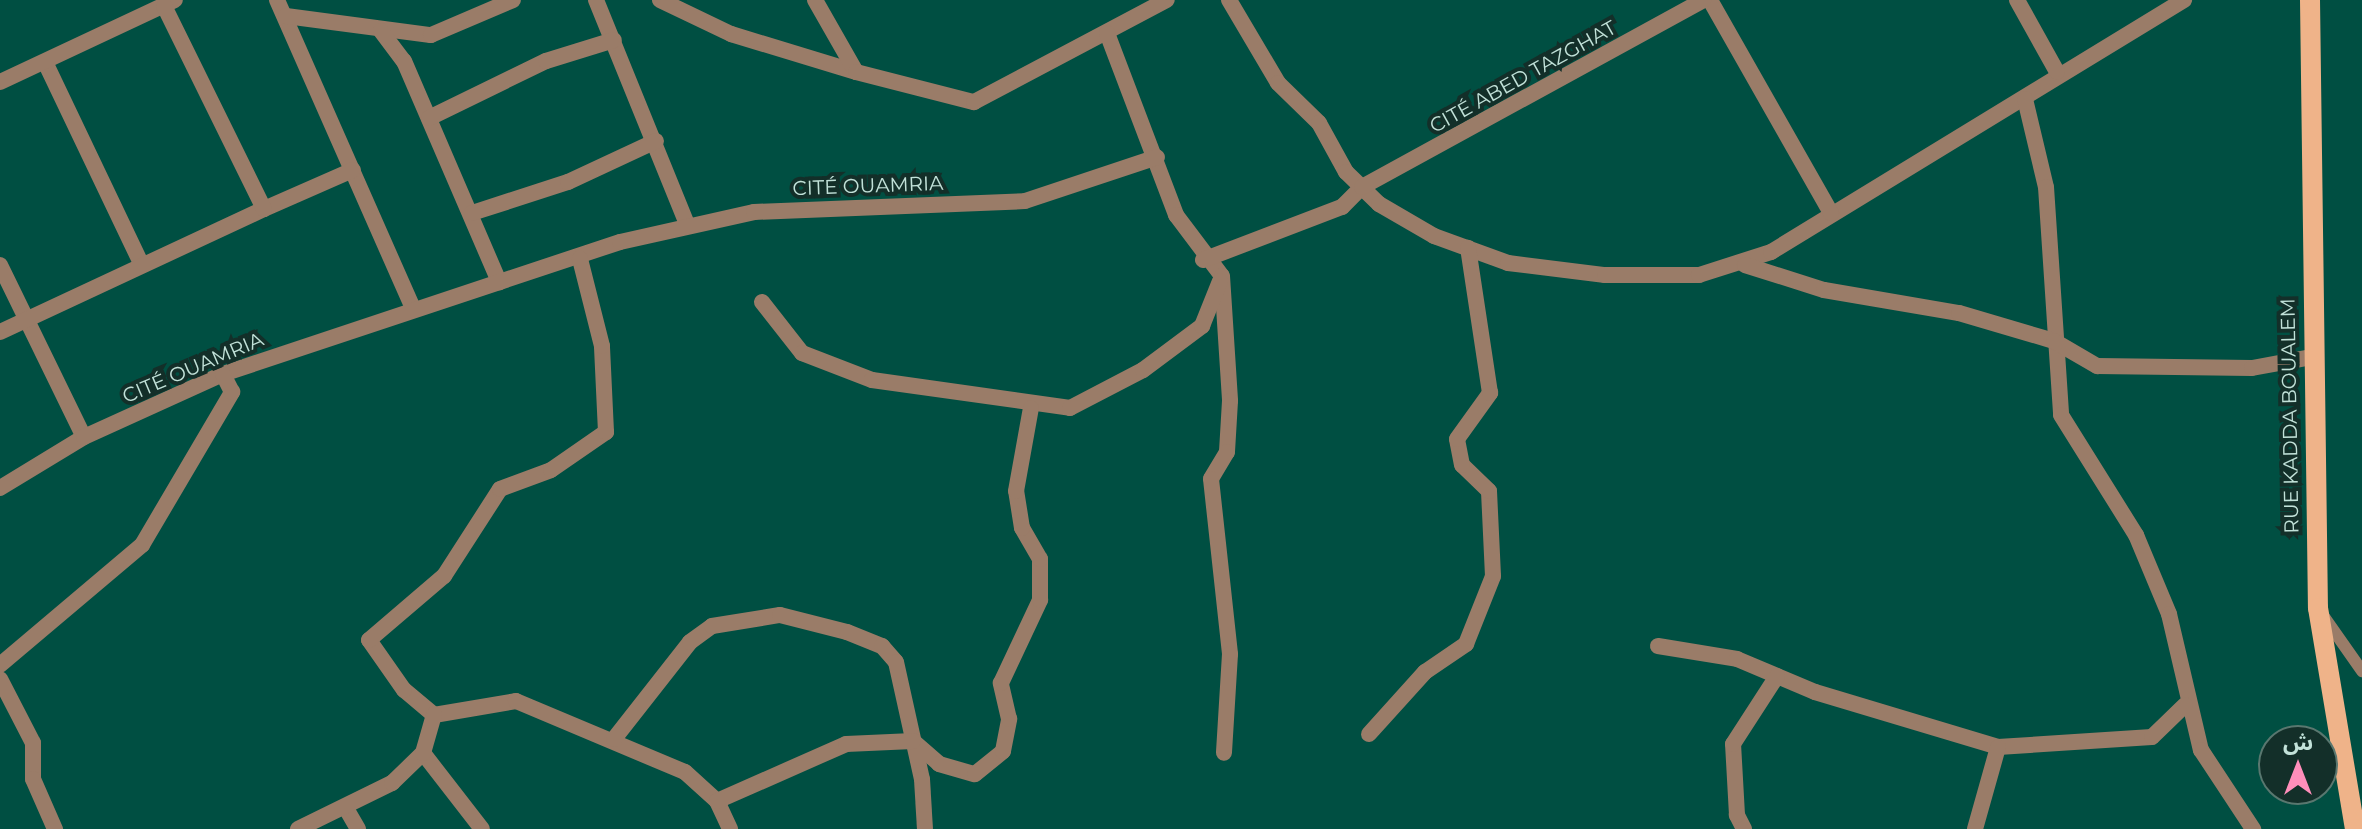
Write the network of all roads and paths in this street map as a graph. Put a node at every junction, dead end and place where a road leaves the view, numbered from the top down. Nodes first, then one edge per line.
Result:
1 (277, 0) edge
2 (513, 0) edge
3 (596, 0) edge
4 (660, 0) edge
5 (815, 0) edge
6 (1167, 0) edge
7 (1229, 0) edge
8 (1703, 0) edge
9 (1710, 0) edge
10 (2017, 0) edge
11 (2184, 0) edge
12 (2310, 0) edge
13 (170, 3) edge
14 (286, 16) junction
15 (381, 31) junction
16 (1107, 33) junction
17 (614, 40) junction
18 (45, 62) junction
19 (856, 72) junction
20 (2057, 72) junction
21 (0, 82) edge
22 (2025, 99) junction
23 (429, 118) junction
24 (656, 141) junction
25 (1157, 157) junction
26 (353, 170) junction
27 (1362, 187) junction
28 (264, 209) junction
29 (472, 213) junction
30 (1831, 213) junction
31 (687, 224) junction
32 (1468, 248) junction
33 (580, 259) junction
34 (1203, 260) junction
35 (0, 265) edge
36 (142, 265) junction
37 (1745, 265) junction
38 (1222, 276) junction
39 (499, 282) junction
40 (762, 302) dead end
41 (412, 306) junction
42 (27, 318) junction
43 (0, 332) edge
44 (2054, 341) junction
45 (2312, 357) junction
46 (223, 374) junction
47 (1031, 408) junction
48 (84, 437) junction
49 (0, 488) edge
50 (2318, 608) junction
51 (1658, 646) dead end
52 (0, 665) edge
53 (2362, 671) edge
54 (1777, 676) junction
55 (0, 679) edge
56 (2185, 705) junction
57 (434, 715) junction
58 (1369, 734) dead end
59 (614, 739) junction
60 (913, 741) junction
61 (1998, 747) junction
62 (423, 753) junction
63 (1224, 753) dead end
64 (717, 801) junction
65 (347, 810) junction
66 (55, 829) edge
67 (298, 829) edge
68 (358, 829) edge
69 (482, 829) edge
70 (730, 829) edge
71 (925, 829) edge
72 (1744, 829) edge
73 (1975, 829) edge
74 (2253, 829) edge
75 (2355, 829) edge

1 - 14 street
2 - 15 street
3 - 17 street
4 - 19 street
5 - 19 street
6 - 16 street
7 - 27 street
8 - 27 street, CITÉ ABED TAZGHAT
9 - 30 street
10 - 20 street
11 - 20 street
12 - 45 main road, RUE KADDA BOUALEM
13 - 18 street
13 - 28 street
14 - 15 street
14 - 26 street
15 - 23 street
16 - 19 street
16 - 25 street
17 - 23 street
17 - 24 street
18 - 21 street
18 - 36 street
20 - 22 street
22 - 30 street
22 - 44 street
23 - 29 street
24 - 29 street
24 - 31 street
25 - 31 street, CITÉ OUAMRIA
25 - 34 street
26 - 28 street
26 - 41 street
27 - 32 street
27 - 34 street, CITÉ ABED TAZGHAT
28 - 36 street
29 - 39 street
30 - 37 street
31 - 33 street, CITÉ OUAMRIA
32 - 37 street
32 - 58 street
33 - 39 street, CITÉ OUAMRIA
33 - 57 street
34 - 38 street
35 - 42 street
36 - 42 street
37 - 44 street
38 - 47 street
38 - 63 street
39 - 41 street, CITÉ OUAMRIA
40 - 47 street
41 - 46 street, CITÉ OUAMRIA
42 - 43 street
42 - 48 street
44 - 45 street
44 - 56 street
45 - 50 main road, RUE KADDA BOUALEM
46 - 48 street, CITÉ OUAMRIA
46 - 52 street
47 - 60 street
48 - 49 street, CITÉ OUAMRIA
50 - 53 lane
50 - 75 main road, RUE KADDA BOUALEM
51 - 54 street
54 - 61 street
54 - 72 street
55 - 66 street
56 - 61 street
56 - 74 street
57 - 59 street
57 - 62 street
59 - 60 street
59 - 64 street
60 - 64 street
60 - 71 street
61 - 73 street
62 - 65 street
62 - 69 street
64 - 70 street
65 - 67 street
65 - 68 street

